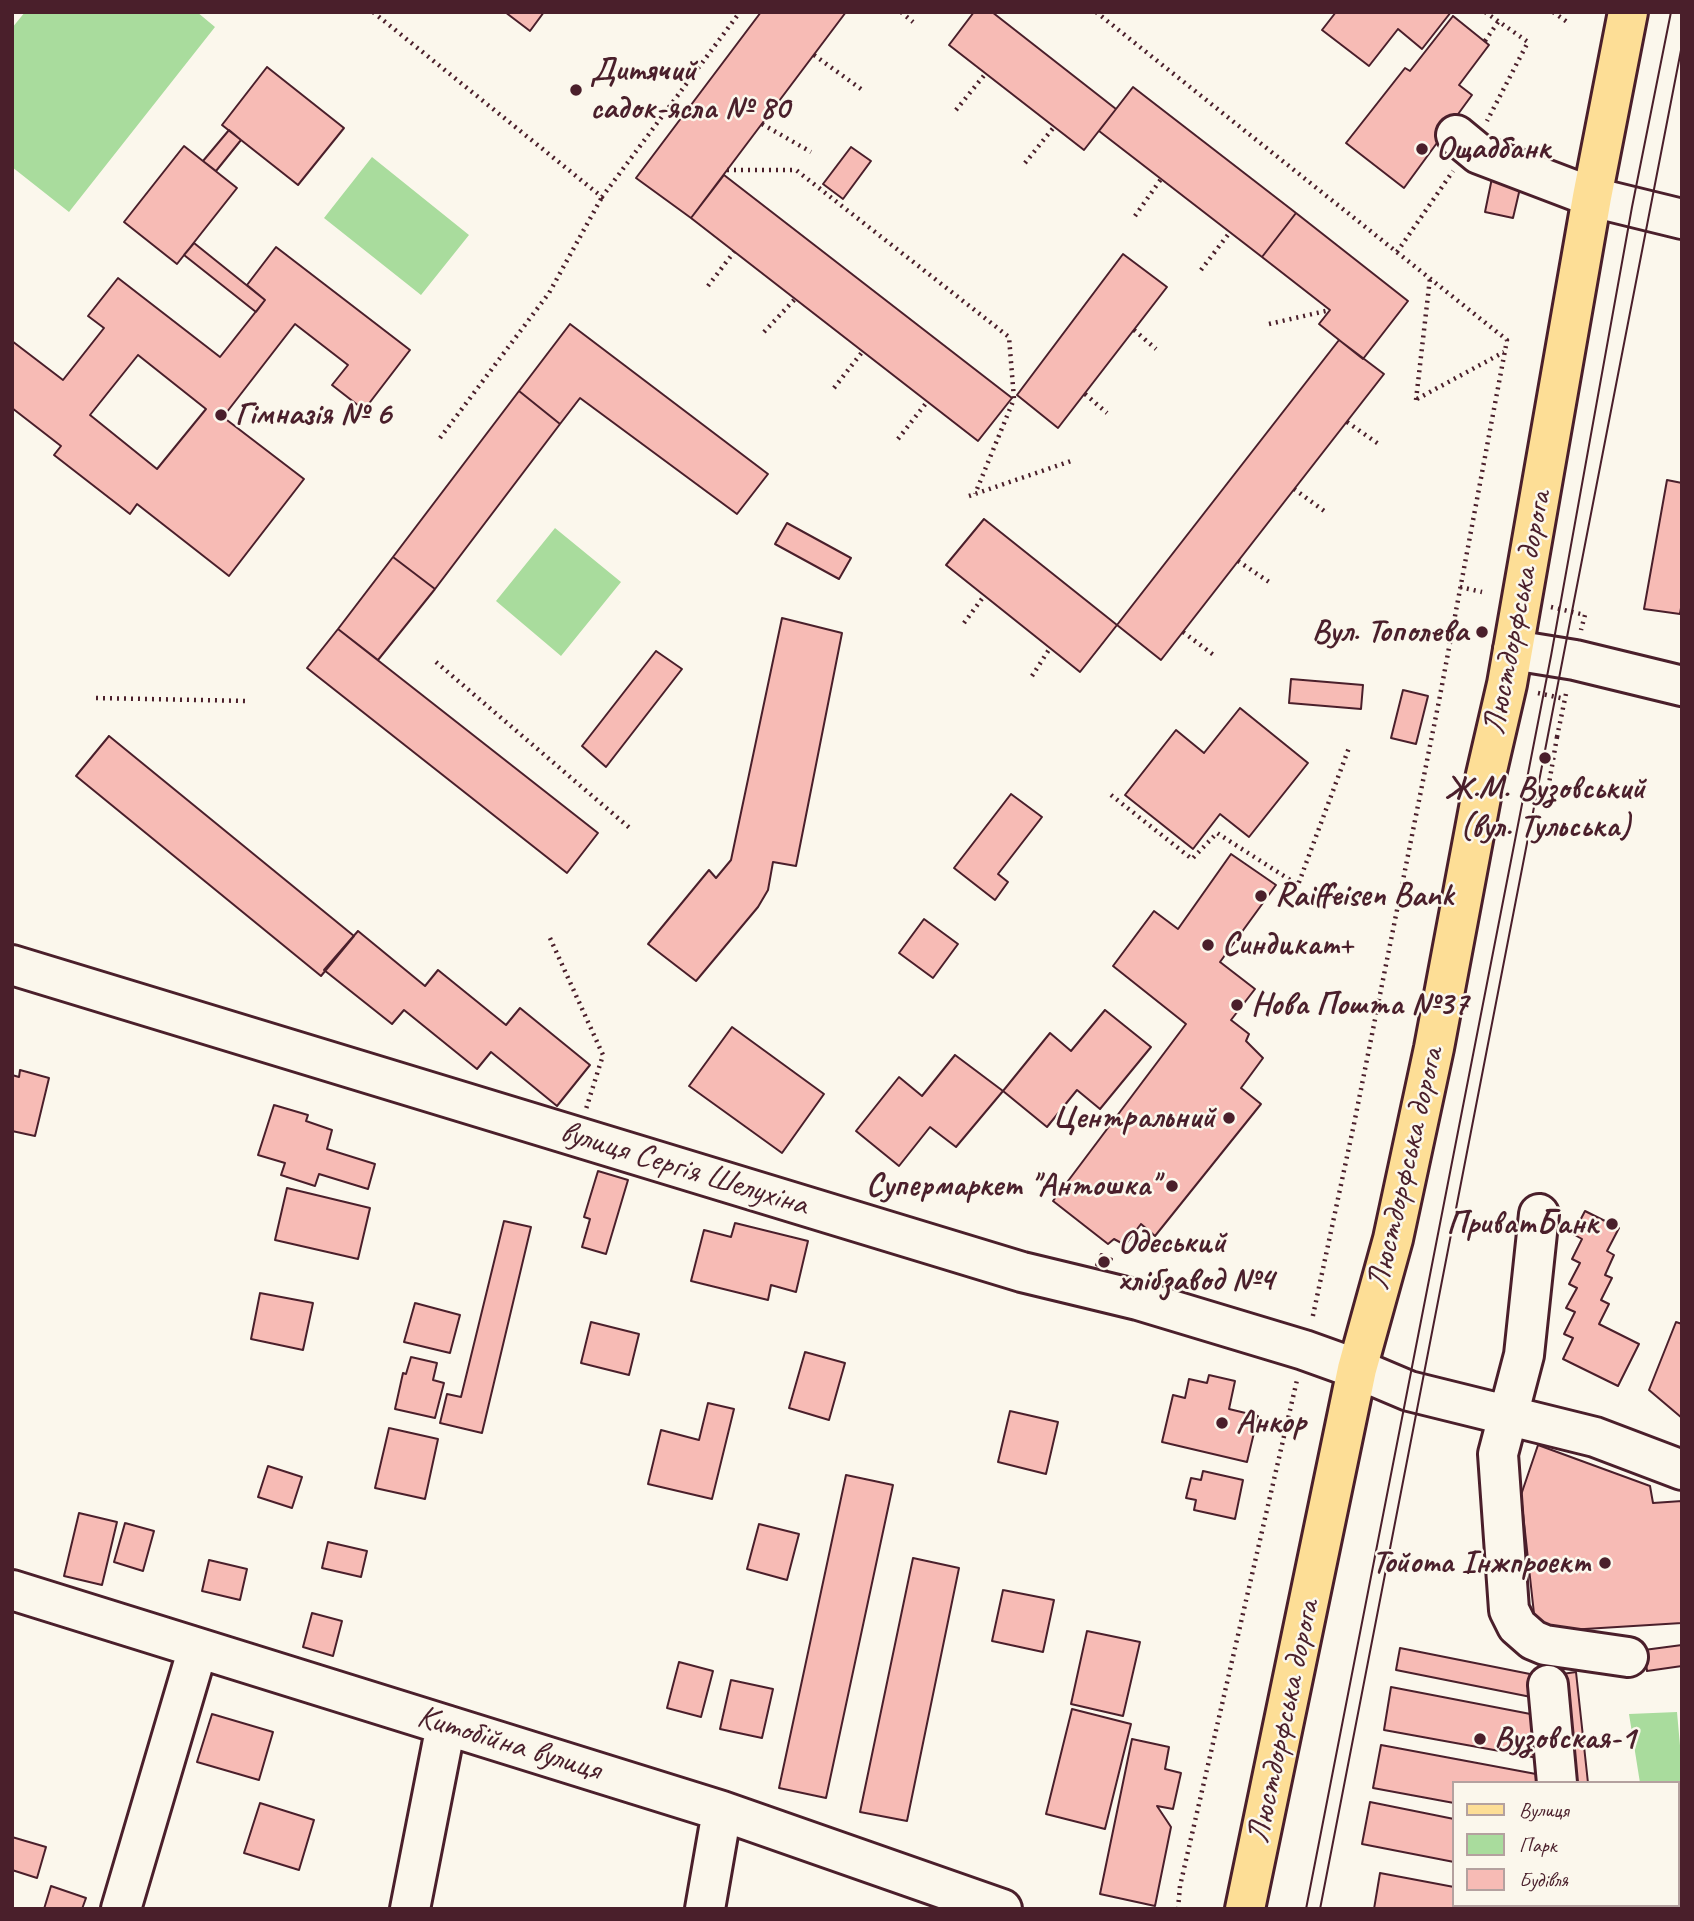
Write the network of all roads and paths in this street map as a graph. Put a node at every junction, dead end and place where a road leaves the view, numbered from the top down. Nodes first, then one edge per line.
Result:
1 (373, 12) edge
2 (740, 12) edge
3 (901, 12) edge
4 (1096, 12) edge
5 (1485, 12) edge
6 (1553, 12) edge
7 (1628, 12) edge
8 (913, 22) dead end
9 (1499, 22) junction
10 (1570, 24) dead end
11 (1485, 41) dead end
12 (814, 55) dead end
13 (986, 73) dead end
14 (861, 89) dead end
15 (956, 110) dead end
16 (762, 124) dead end
17 (1054, 127) dead end
18 (1474, 129) junction
19 (811, 152) dead end
20 (1025, 163) dead end
21 (727, 170) dead end
22 (1161, 179) dead end
23 (602, 197) junction
24 (1592, 197) junction
25 (1135, 216) dead end
26 (1682, 219) edge
27 (1230, 232) dead end
28 (734, 251) dead end
29 (1397, 252) junction
30 (1202, 270) dead end
31 (1430, 278) junction
32 (708, 286) dead end
33 (794, 299) dead end
34 (1330, 310) dead end
35 (1269, 324) dead end
36 (1134, 330) dead end
37 (764, 332) dead end
38 (1156, 349) dead end
39 (863, 351) dead end
40 (1505, 352) junction
41 (834, 388) dead end
42 (1085, 394) dead end
43 (927, 402) dead end
44 (1107, 413) dead end
45 (1347, 422) dead end
46 (440, 438) dead end
47 (898, 439) dead end
48 (1380, 445) dead end
49 (1071, 461) dead end
50 (1294, 489) dead end
51 (975, 494) junction
52 (969, 496) dead end
53 (1327, 513) dead end
54 (1238, 561) dead end
55 (1272, 584) dead end
56 (1460, 587) junction
57 (1482, 592) dead end
58 (984, 596) dead end
59 (1543, 605) dead end
60 (1585, 615) dead end
61 (964, 623) dead end
62 (1183, 632) dead end
63 (1050, 648) dead end
64 (1513, 650) junction
65 (1215, 656) dead end
66 (436, 662) dead end
67 (1032, 676) dead end
68 (1569, 682) dead end
69 (1682, 686) edge
70 (1534, 692) dead end
71 (96, 698) dead end
72 (1565, 699) junction
73 (249, 701) dead end
74 (1558, 729) junction
75 (1557, 737) dead end
76 (1350, 745) dead end
77 (1111, 795) dead end
78 (1546, 801) dead end
79 (632, 830) dead end
80 (550, 938) dead end
81 (12, 965) edge
82 (577, 1137) junction
83 (1539, 1214) dead end
84 (1304, 1350) junction
85 (1357, 1369) junction
86 (1508, 1415) junction
87 (1682, 1470) edge
88 (12, 1590) edge
89 (198, 1648) junction
90 (1628, 1657) dead end
91 (1548, 1685) dead end
92 (446, 1725) junction
93 (1557, 1781) edge
94 (722, 1811) junction
95 (121, 1909) edge
96 (410, 1909) edge
97 (705, 1909) edge
98 (1002, 1909) edge
99 (1178, 1909) edge
100 (1245, 1909) edge

1 - 23 path
2 - 23 path
3 - 8 path
4 - 29 path
5 - 9 path
6 - 10 path
7 - 24 main road, Люстдорфська дорога
9 - 11 path
9 - 18 path
12 - 14 path
13 - 15 path
16 - 19 path
17 - 20 path
18 - 24 street
18 - 29 path
21 - 51 path
22 - 25 path
23 - 46 path
24 - 26 street
24 - 64 main road, Люстдорфська дорога
27 - 30 path
28 - 32 path
29 - 31 path
31 - 40 path
31 - 40 path
33 - 37 path
34 - 35 path
36 - 38 path
39 - 41 path
40 - 56 path
42 - 44 path
43 - 47 path
45 - 48 path
49 - 51 path
50 - 53 path
51 - 52 path
54 - 55 path
56 - 57 path
56 - 84 path
58 - 61 path
59 - 60 path
62 - 65 path
63 - 67 path
64 - 69 street
64 - 85 main road, Люстдорфська дорога
66 - 79 path
68 - 72 path
70 - 72 path
71 - 73 path
72 - 74 path
74 - 75 path
74 - 78 path
76 - 77 path
80 - 82 path
81 - 82 street, вулиця Сергія Шелухіна
82 - 84 street, вулиця Сергія Шелухіна
83 - 86 street
84 - 85 street, вулиця Сергія Шелухіна
84 - 99 path
85 - 86 street, вулиця Сергія Шелухіна
85 - 100 main road, Люстдорфська дорога
86 - 87 street, вулиця Сергія Шелухіна
86 - 90 street
88 - 89 street, Китобійна вулиця
89 - 92 street, Китобійна вулиця
89 - 95 street
91 - 93 street
92 - 94 street, Китобійна вулиця
92 - 96 street
94 - 97 street
94 - 98 street, Китобійна вулиця

